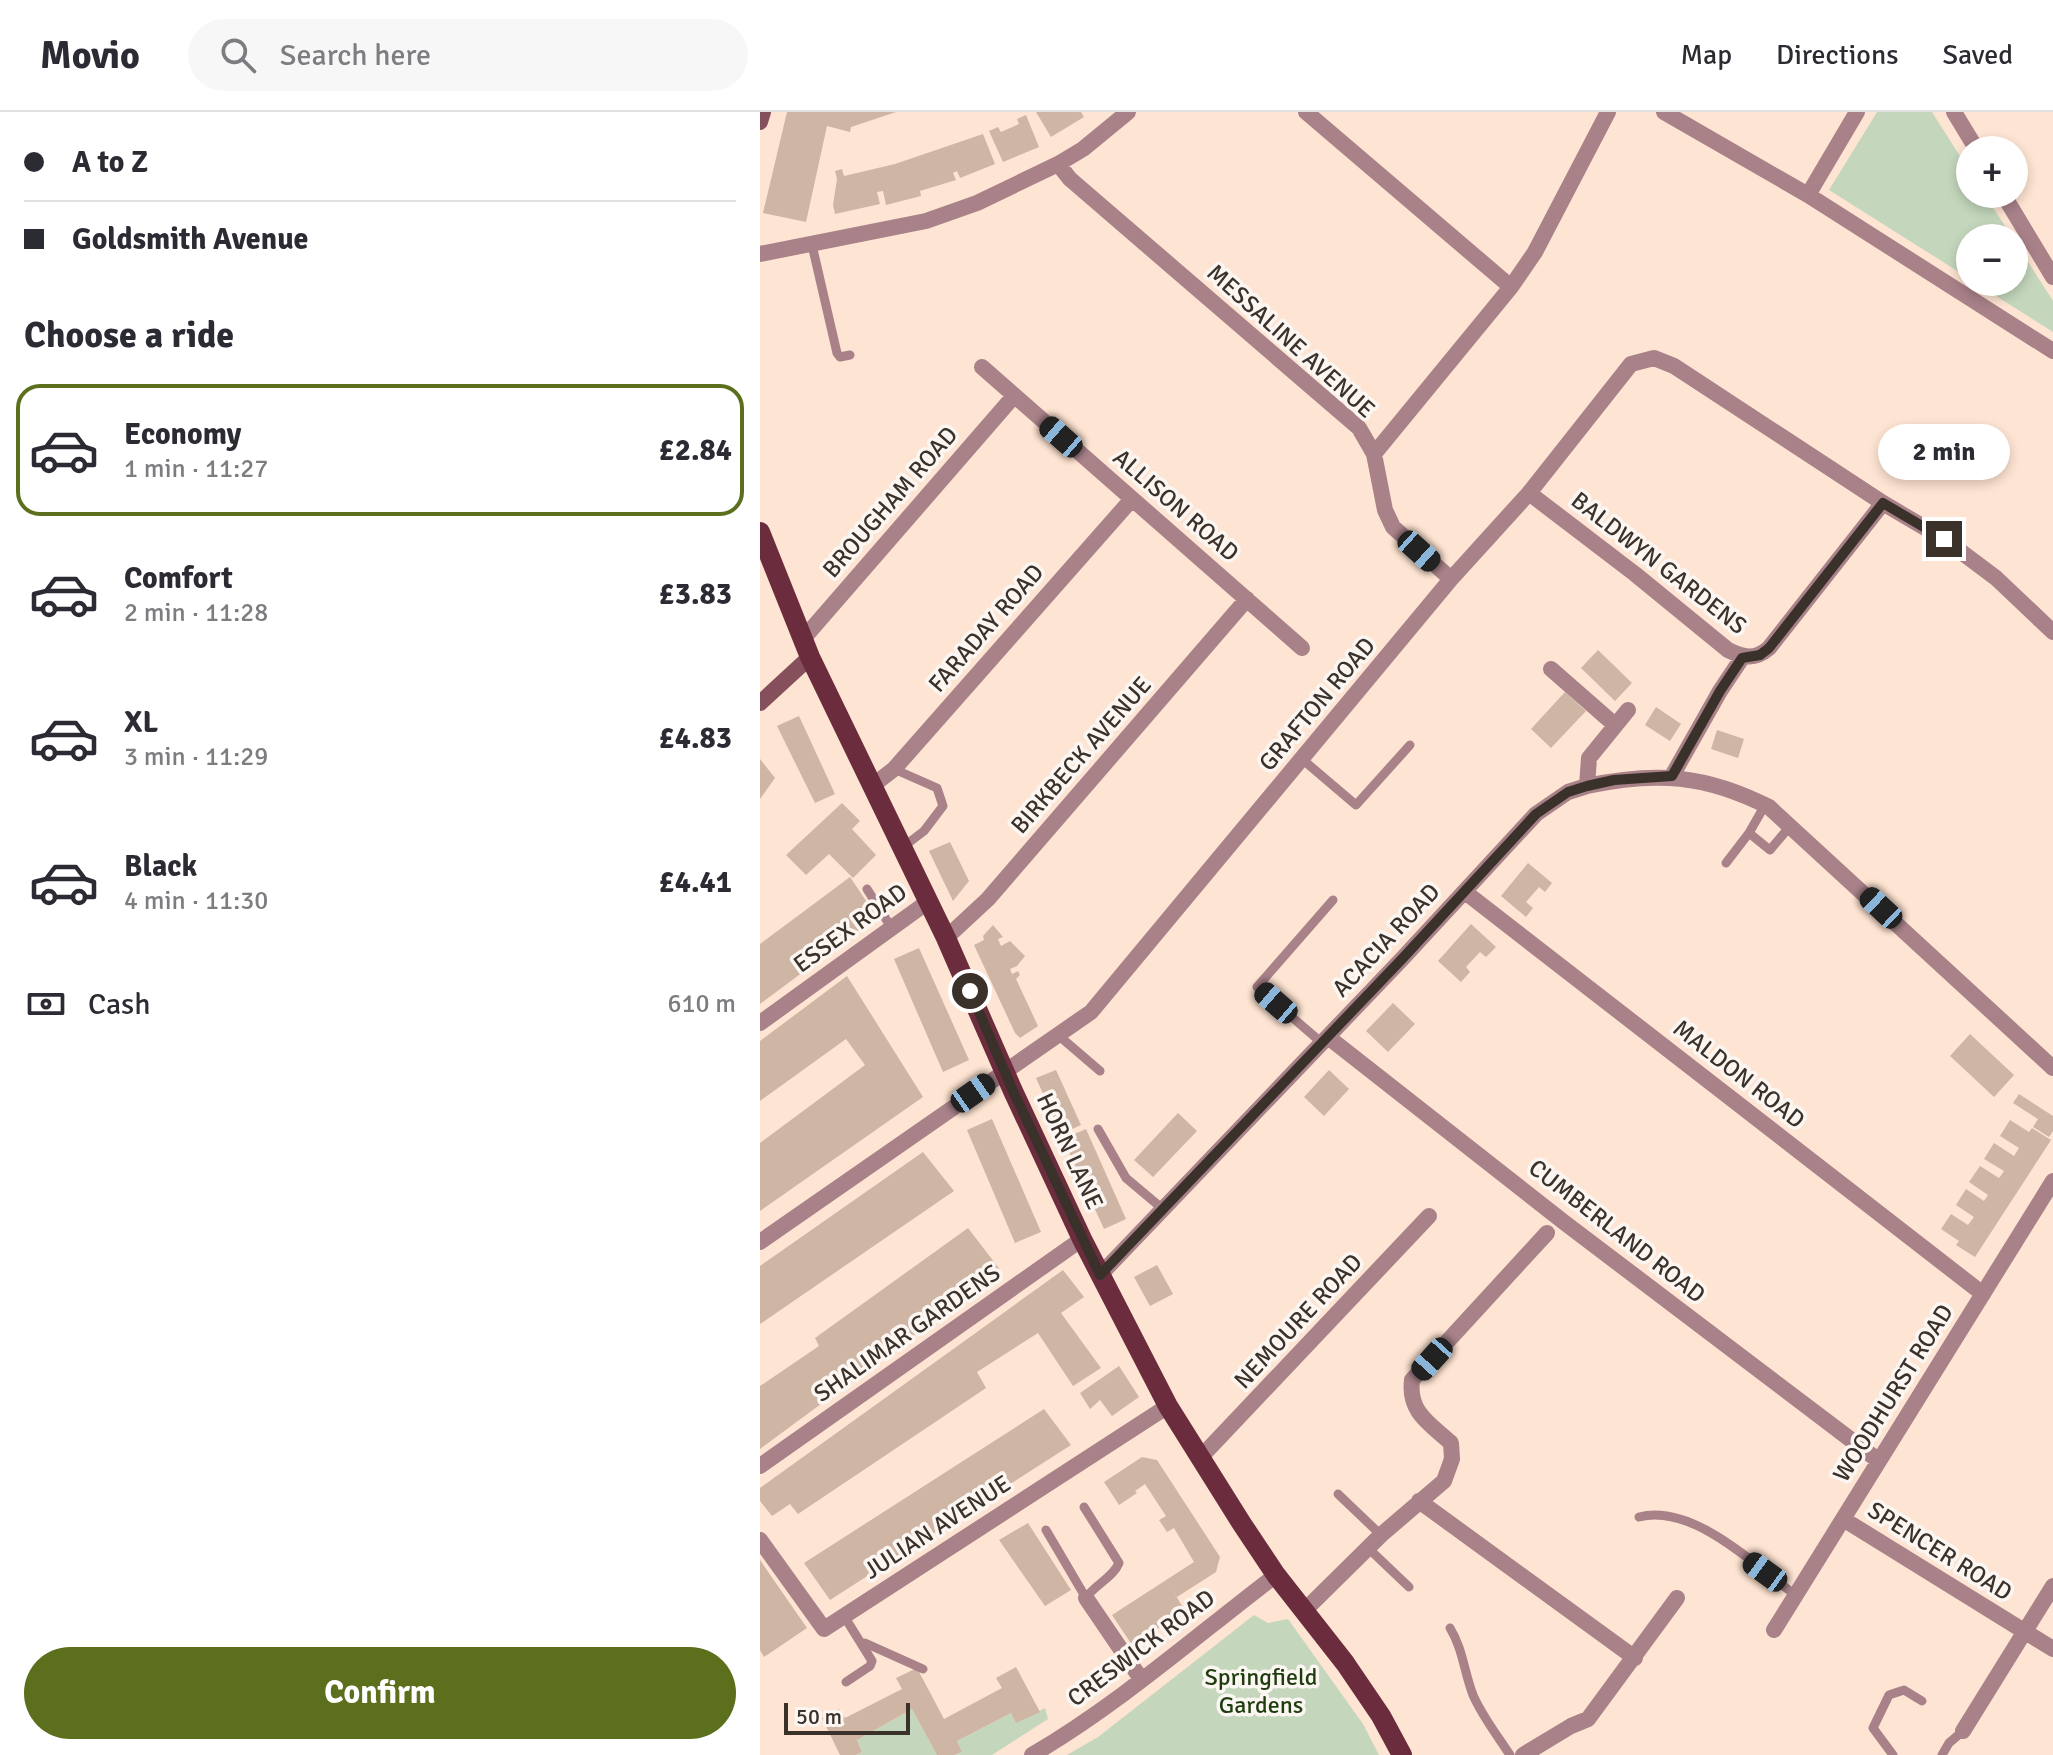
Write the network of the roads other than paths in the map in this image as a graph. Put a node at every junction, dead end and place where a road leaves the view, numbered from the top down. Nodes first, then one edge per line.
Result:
1 (763, 112) edge
2 (1128, 112) edge
3 (1306, 112) edge
4 (1608, 112) edge
5 (1664, 112) edge
6 (1857, 112) edge
7 (1954, 112) edge
8 (760, 122) edge
9 (1969, 136) edge
10 (1058, 164) junction
11 (1808, 195) junction
12 (2011, 208) edge
13 (812, 245) junction
14 (760, 254) edge
15 (2053, 277) edge
16 (1511, 287) junction
17 (2053, 351) edge
18 (850, 355) dead end
19 (982, 367) dead end
20 (1014, 396) junction
21 (1374, 454) junction
22 (1529, 493) junction
23 (1132, 499) junction
24 (1883, 503) junction
25 (760, 532) edge
26 (1451, 579) junction
27 (1247, 599) junction
28 (2053, 632) edge
29 (806, 648) junction
30 (1302, 648) dead end
31 (1742, 658) junction
32 (1551, 669) dead end
33 (760, 703) edge
34 (1628, 710) dead end
35 (1615, 725) junction
36 (1410, 745) dead end
37 (1302, 759) junction
38 (894, 769) junction
39 (1672, 776) junction
40 (872, 786) junction
41 (1587, 786) junction
42 (1765, 805) junction
43 (1791, 825) junction
44 (1749, 833) junction
45 (902, 848) junction
46 (1726, 863) dead end
47 (867, 889) dead end
48 (1465, 892) junction
49 (1333, 900) dead end
50 (929, 901) junction
51 (891, 927) junction
52 (946, 938) junction
53 (760, 1023) edge
54 (1058, 1035) junction
55 (1325, 1040) junction
56 (2053, 1068) edge
57 (1004, 1071) junction
58 (1100, 1071) dead end
59 (1098, 1129) dead end
60 (2053, 1181) edge
61 (1164, 1210) junction
62 (1429, 1216) dead end
63 (1560, 1218) junction
64 (1547, 1233) joint
65 (1082, 1239) junction
66 (760, 1242) edge
67 (1100, 1275) junction
68 (1983, 1294) junction
69 (1168, 1406) junction
70 (1200, 1458) junction
71 (1879, 1461) junction
72 (760, 1466) edge
73 (1338, 1494) dead end
74 (1419, 1501) junction
75 (1084, 1507) dead end
76 (1639, 1517) dead end
77 (1843, 1519) junction
78 (1046, 1530) dead end
79 (1381, 1535) junction
80 (760, 1540) edge
81 (1368, 1548) junction
82 (1276, 1575) junction
83 (2053, 1586) edge
84 (1409, 1587) dead end
85 (1795, 1595) junction
86 (1086, 1598) junction
87 (1677, 1598) dead end
88 (1304, 1611) junction
89 (844, 1616) junction
90 (1450, 1628) dead end
91 (1774, 1630) dead end
92 (2025, 1632) junction
93 (862, 1642) junction
94 (2053, 1649) edge
95 (1635, 1658) junction
96 (923, 1669) dead end
97 (1141, 1679) junction
98 (846, 1682) dead end
99 (1922, 1701) dead end
100 (1963, 1731) joint
101 (1032, 1755) edge
102 (1402, 1755) edge
103 (1510, 1755) edge
104 (1523, 1755) edge
105 (1893, 1755) edge
106 (1942, 1755) edge

1 - 8 street
2 - 10 street
3 - 16 street
4 - 16 street
5 - 11 street
6 - 11 street
7 - 9 street
10 - 13 street
10 - 21 street, MESSALINE AVENUE
11 - 17 street
12 - 15 street
13 - 14 street
13 - 18 lane
16 - 21 street
19 - 20 street, ALLISON ROAD
20 - 23 street, ALLISON ROAD
20 - 29 street, BROUGHAM ROAD
21 - 26 street, MESSALINE AVENUE
22 - 24 street, GRAFTON ROAD
22 - 26 street, GRAFTON ROAD
22 - 31 street, BALDWYN GARDENS
23 - 27 street, ALLISON ROAD
23 - 38 street, FARADAY ROAD
24 - 28 street
24 - 31 street, BALDWYN GARDENS
25 - 29 main road, HORN LANE
26 - 37 street, GRAFTON ROAD
27 - 30 street, ALLISON ROAD
27 - 52 street, BIRKBECK AVENUE
29 - 33 street
29 - 40 main road, HORN LANE
31 - 39 street
32 - 35 street
34 - 35 street
35 - 41 street
36 - 37 lane
37 - 54 street, GRAFTON ROAD
38 - 40 street, FARADAY ROAD
38 - 45 lane
39 - 41 street, ACACIA ROAD
39 - 42 street, ACACIA ROAD
40 - 45 main road, HORN LANE
41 - 48 street, ACACIA ROAD
42 - 43 street, ACACIA ROAD
42 - 44 lane
43 - 44 lane
43 - 56 street, ACACIA ROAD
44 - 46 lane
45 - 50 main road, HORN LANE
47 - 51 lane
48 - 55 street, ACACIA ROAD
48 - 68 street, MALDON ROAD
49 - 55 lane
50 - 51 street, ESSEX ROAD
50 - 52 main road, HORN LANE
51 - 53 street, ESSEX ROAD
52 - 57 main road, HORN LANE
54 - 57 street, GRAFTON ROAD
54 - 58 lane
55 - 61 street, ACACIA ROAD
55 - 63 street, CUMBERLAND ROAD
57 - 65 main road, HORN LANE
57 - 66 street, GRAFTON ROAD
59 - 61 lane
60 - 68 street, WOODHURST ROAD
61 - 67 street, ACACIA ROAD
62 - 70 street, NEMOURE ROAD
63 - 64 lane
63 - 71 street, CUMBERLAND ROAD
64 - 74 street
65 - 67 main road, HORN LANE
65 - 72 street, SHALIMAR GARDENS
67 - 69 main road, HORN LANE
68 - 71 street, WOODHURST ROAD
69 - 70 main road, HORN LANE
69 - 89 street, JULIAN AVENUE
70 - 82 main road, HORN LANE
71 - 77 street, WOODHURST ROAD
73 - 79 lane
74 - 79 street
74 - 95 street
75 - 86 lane
76 - 85 lane
77 - 85 street, WOODHURST ROAD
77 - 92 street, SPENCER ROAD
78 - 86 lane
79 - 81 street
80 - 89 street
81 - 84 lane
81 - 88 street
82 - 88 main road, HORN LANE
82 - 97 street, CRESWICK ROAD
83 - 92 street
85 - 91 street, WOODHURST ROAD
86 - 97 street
87 - 95 street
88 - 102 main road, HORN LANE
89 - 93 lane
90 - 103 lane
92 - 94 street, SPENCER ROAD
92 - 100 street
93 - 96 lane
93 - 98 lane
95 - 104 street
97 - 101 street, CRESWICK ROAD
99 - 105 lane
100 - 106 lane

